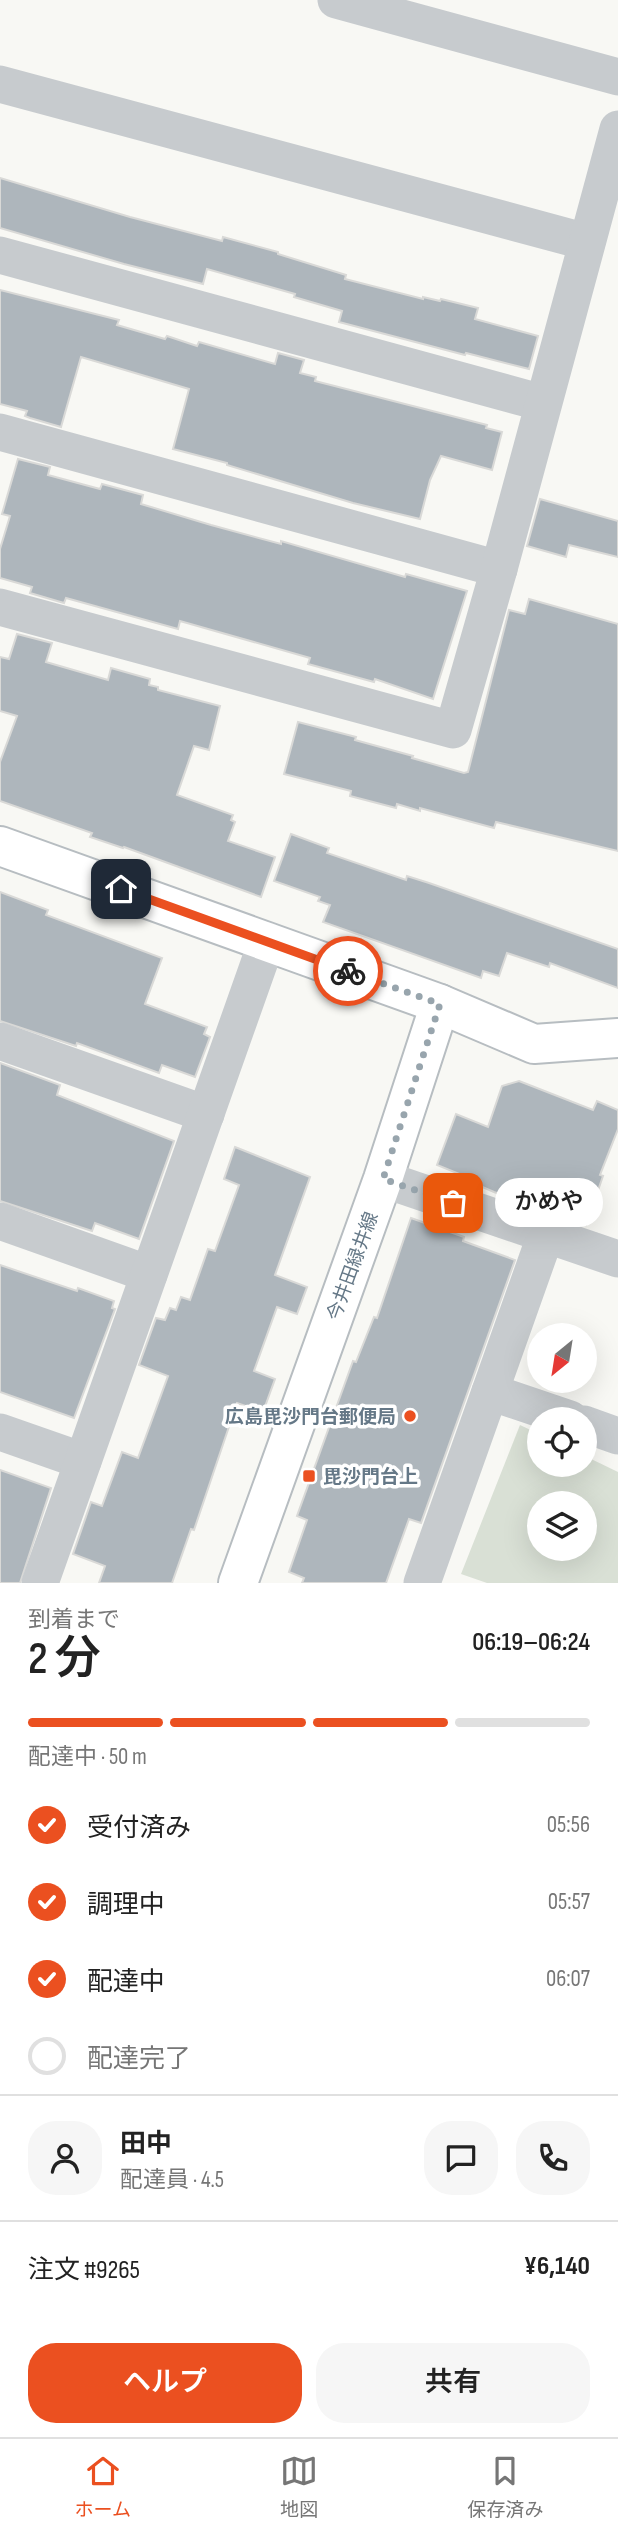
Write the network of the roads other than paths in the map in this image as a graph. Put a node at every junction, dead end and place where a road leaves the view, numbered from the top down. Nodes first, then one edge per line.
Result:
1 (336, 0) edge
2 (618, 77) edge
3 (0, 84) edge
4 (618, 129) edge
5 (587, 242) junction
6 (0, 255) edge
7 (543, 403) junction
8 (0, 432) edge
9 (499, 569) junction
10 (0, 607) edge
11 (0, 846) edge
12 (267, 941) junction
13 (440, 1004) junction
14 (618, 1038) edge
15 (0, 1041) edge
16 (206, 1114) junction
17 (383, 1179) junction
18 (0, 1221) edge
19 (546, 1234) junction
20 (618, 1259) edge
21 (149, 1274) junction
22 (490, 1392) junction
23 (534, 1407) edge
24 (597, 1429) edge
25 (0, 1432) edge
26 (618, 1436) edge
27 (83, 1461) junction
28 (426, 1582) edge
29 (40, 1583) edge
30 (238, 1583) edge

1 - 2 street
3 - 5 street
4 - 5 street
5 - 7 street
6 - 7 street
7 - 9 street
8 - 9 street
9 - 10 street
11 - 12 main road
12 - 13 main road
12 - 16 street
13 - 14 main road
13 - 17 main road, 今井田緑井線
15 - 16 street
16 - 21 street
17 - 19 street
17 - 30 main road, 今井田緑井線
18 - 21 street
19 - 20 street
19 - 22 street
21 - 27 street
22 - 23 street
22 - 28 street
24 - 26 street
25 - 27 street
27 - 29 street

